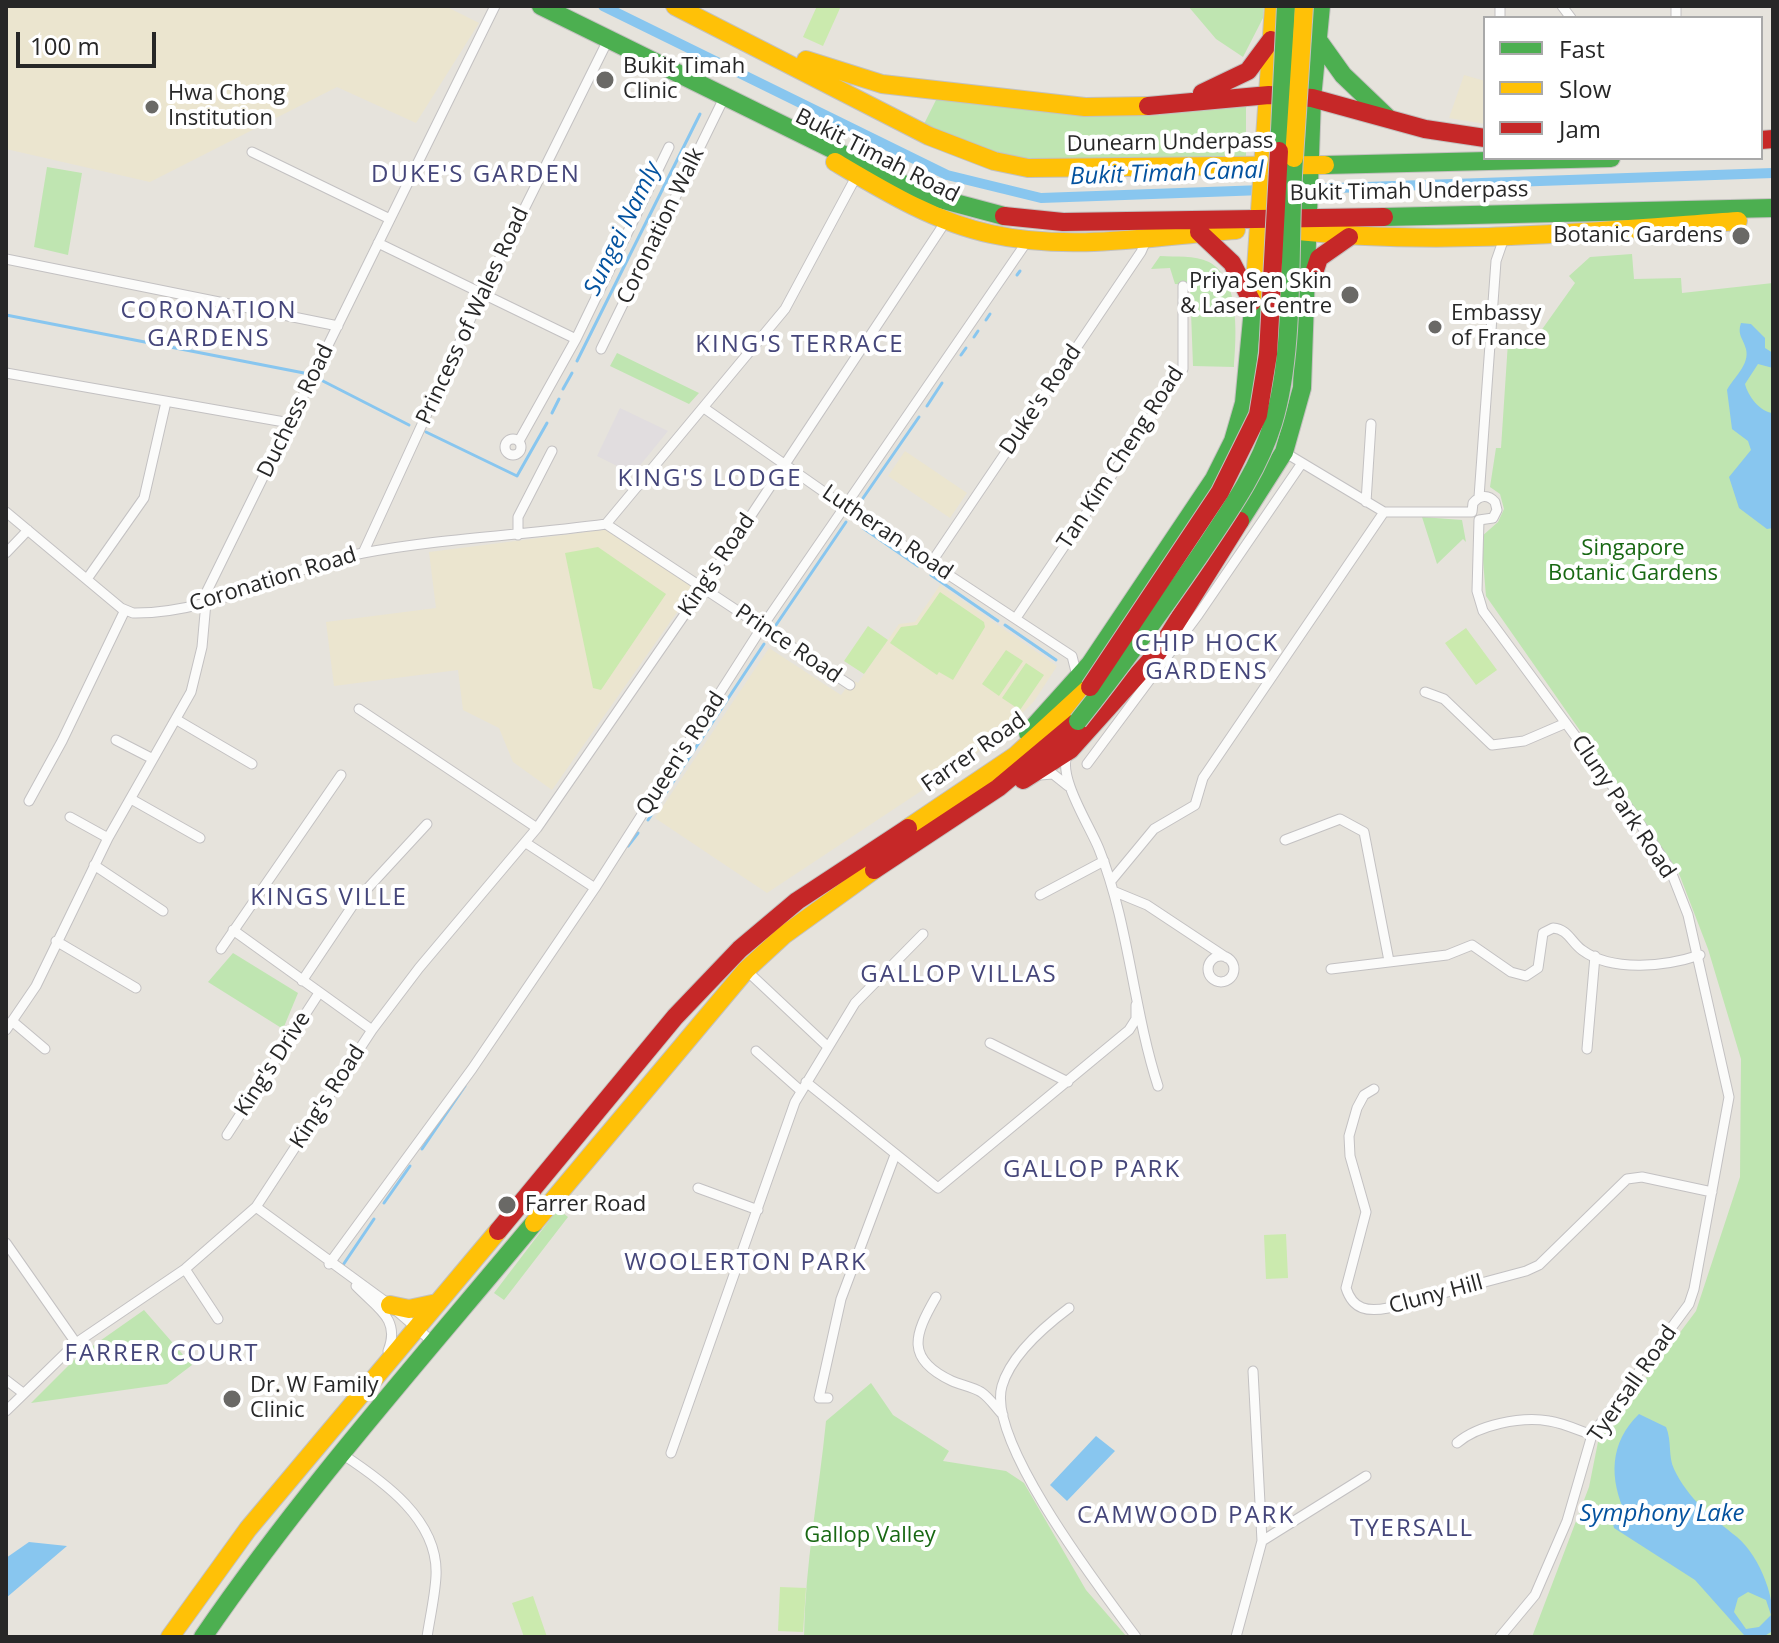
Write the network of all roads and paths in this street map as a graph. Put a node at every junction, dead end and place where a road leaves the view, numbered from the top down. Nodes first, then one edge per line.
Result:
1 (495, 6) edge
2 (541, 6) edge
3 (675, 6) edge
4 (1275, 6) edge
5 (1286, 6) edge
6 (1304, 6) edge
7 (1321, 6) edge
8 (703, 13) edge
9 (1273, 36) junction
10 (609, 38) junction
11 (1318, 40) junction
12 (758, 46) junction
13 (1269, 95) junction
14 (1312, 98) junction
15 (728, 102) junction
16 (1173, 103) junction
17 (1390, 120) junction
18 (1483, 138) edge
19 (669, 147) dead end
20 (252, 152) dead end
21 (1528, 160) edge
22 (857, 175) junction
23 (1283, 204) junction
24 (1773, 208) edge
25 (1773, 218) edge
26 (390, 219) junction
27 (946, 221) junction
28 (1259, 230) junction
29 (1306, 230) junction
30 (1199, 232) junction
31 (1148, 235) junction
32 (1349, 237) junction
33 (1496, 238) junction
34 (1028, 240) junction
35 (378, 243) junction
36 (6, 259) edge
37 (1183, 286) dead end
38 (481, 296) junction
39 (1306, 299) junction
40 (1253, 305) junction
41 (338, 326) junction
42 (576, 339) junction
43 (1251, 341) junction
44 (1304, 341) junction
45 (601, 349) dead end
46 (6, 373) edge
47 (166, 402) junction
48 (704, 408) junction
49 (290, 423) junction
50 (1371, 424) dead end
51 (519, 441) dead end
52 (552, 451) dead end
53 (1284, 452) junction
54 (1302, 463) junction
55 (785, 464) junction
56 (1479, 497) junction
57 (1366, 502) junction
58 (844, 506) junction
59 (6, 512) edge
60 (1384, 512) junction
61 (1476, 516) junction
62 (606, 524) junction
63 (28, 530) junction
64 (518, 535) junction
65 (6, 553) edge
66 (363, 553) junction
67 (931, 563) junction
68 (87, 579) junction
69 (703, 587) junction
70 (205, 604) junction
71 (125, 610) junction
72 (1016, 618) junction
73 (762, 627) junction
74 (1098, 653) junction
75 (1072, 656) junction
76 (1083, 684) junction
77 (850, 685) dead end
78 (1425, 692) dead end
79 (359, 709) dead end
80 (177, 720) junction
81 (1566, 723) junction
82 (116, 740) dead end
83 (1070, 750) junction
84 (153, 759) junction
85 (252, 764) dead end
86 (1087, 764) dead end
87 (341, 775) dead end
88 (1026, 779) junction
89 (1071, 788) junction
90 (131, 799) junction
91 (29, 801) dead end
92 (961, 814) junction
93 (70, 817) dead end
94 (427, 824) dead end
95 (537, 828) junction
96 (108, 838) junction
97 (200, 838) dead end
98 (1285, 840) dead end
99 (526, 843) junction
100 (1104, 861) junction
101 (94, 865) junction
102 (1112, 886) junction
103 (595, 888) junction
104 (1040, 895) dead end
105 (163, 911) dead end
106 (233, 930) junction
107 (923, 934) dead end
108 (56, 941) junction
109 (1206, 941) junction
110 (221, 949) dead end
111 (1700, 955) junction
112 (1595, 956) junction
113 (1227, 958) junction
114 (1389, 961) junction
115 (1209, 963) junction
116 (1331, 969) dead end
117 (746, 970) junction
118 (302, 981) junction
119 (136, 988) dead end
120 (319, 993) junction
121 (1136, 1005) junction
122 (9, 1025) edge
123 (372, 1030) junction
124 (990, 1043) dead end
125 (827, 1046) junction
126 (45, 1049) dead end
127 (1587, 1049) dead end
128 (756, 1051) dead end
129 (1068, 1082) junction
130 (1158, 1086) dead end
131 (803, 1087) junction
132 (1374, 1089) dead end
133 (227, 1135) dead end
134 (895, 1155) junction
135 (698, 1188) dead end
136 (1712, 1192) junction
137 (256, 1207) junction
138 (758, 1210) junction
139 (6, 1243) edge
140 (329, 1264) junction
141 (185, 1269) junction
142 (352, 1280) junction
143 (936, 1297) dead end
144 (437, 1303) junction
145 (1689, 1304) joint
146 (390, 1305) junction
147 (1069, 1308) dead end
148 (218, 1319) dead end
149 (415, 1327) junction
150 (76, 1343) junction
151 (435, 1344) junction
152 (384, 1362) junction
153 (1253, 1371) dead end
154 (6, 1380) edge
155 (23, 1393) junction
156 (828, 1398) dead end
157 (6, 1411) edge
158 (1003, 1416) junction
159 (1592, 1435) junction
160 (1457, 1443) dead end
161 (671, 1453) dead end
162 (342, 1454) junction
163 (1366, 1476) dead end
164 (1262, 1541) junction
165 (170, 1637) edge
166 (203, 1637) edge
167 (427, 1637) edge
168 (1136, 1637) edge
169 (1236, 1637) edge
170 (1500, 1637) edge

1 - 26 street, Duchess Road
2 - 10 highway, Bukit Timah Road
3 - 8 highway
4 - 7 highway
4 - 9 highway
5 - 23 highway, bridge
6 - 23 highway, bridge
7 - 11 highway
8 - 12 highway
9 - 13 highway
9 - 16 highway
10 - 15 highway, Bukit Timah Road
10 - 38 street, Princess of Wales Road
11 - 14 highway
11 - 17 highway
12 - 16 highway
12 - 21 highway, Dunearn Underpass
13 - 14 highway
13 - 16 highway
13 - 23 highway
14 - 17 highway
14 - 23 highway
15 - 22 highway, Bukit Timah Road
15 - 24 highway, Bukit Timah Underpass
15 - 45 street, Coronation Walk
17 - 18 highway
19 - 42 street
20 - 26 street
22 - 27 highway, Bukit Timah Road
22 - 48 street
23 - 28 highway
23 - 29 highway
23 - 76 highway, Farrer Road, bridge
23 - 92 highway, Farrer Road, bridge
25 - 33 highway, Bukit Timah Road
26 - 35 street, Duchess Road
27 - 34 highway, Bukit Timah Road
27 - 55 street, King's Road
28 - 29 highway, Bukit Timah Road
28 - 30 highway, Bukit Timah Road
28 - 40 highway
29 - 32 highway, Bukit Timah Road
29 - 39 highway
30 - 31 highway, Bukit Timah Road
30 - 40 highway
31 - 34 highway, Bukit Timah Road
31 - 67 street, Duke's Road
32 - 33 highway, Bukit Timah Road
32 - 39 highway
33 - 56 street
34 - 58 street, Queen's Road
35 - 38 street
35 - 41 street, Duchess Road
36 - 41 street
37 - 72 street, Tan Kim Cheng Road
38 - 42 street
38 - 66 street, Princess of Wales Road
39 - 44 highway
40 - 43 highway
41 - 49 street, Duchess Road
42 - 51 street
43 - 44 highway
43 - 74 highway
44 - 53 highway
46 - 47 street
47 - 49 street
47 - 68 street
48 - 55 street, Lutheran Road
48 - 62 street
49 - 70 street, Duchess Road
50 - 57 street
52 - 64 street
53 - 54 street
53 - 83 highway
54 - 57 street
54 - 86 street
55 - 58 street, Lutheran Road
55 - 69 street, King's Road
56 - 61 street
56 - 61 street
57 - 60 street
58 - 67 street, Lutheran Road
58 - 73 street, Queen's Road
59 - 63 street
60 - 61 street
60 - 102 street
61 - 81 street, Cluny Park Road
62 - 64 street, Coronation Road
62 - 69 street, Prince Road
63 - 65 street
63 - 68 street
64 - 66 street, Coronation Road
66 - 70 street, Coronation Road
67 - 72 street, Lutheran Road
68 - 71 street
69 - 73 street, Prince Road
69 - 95 street, King's Road
70 - 71 street, Coronation Road
70 - 80 street, Duchess Road
71 - 91 street
72 - 75 street, Lutheran Road
73 - 77 street, Prince Road
73 - 103 street, Queen's Road
74 - 75 street
74 - 76 highway
75 - 76 street
76 - 144 highway, Farrer Road
78 - 81 street
79 - 95 street
80 - 84 street, Duchess Road
80 - 85 street
81 - 111 street, Cluny Park Road
82 - 84 street
83 - 88 highway
83 - 89 street
84 - 90 street, Duchess Road
87 - 106 street
88 - 89 street
88 - 92 highway
89 - 100 street
90 - 96 street, Duchess Road
90 - 97 street
92 - 117 highway, Farrer Road
93 - 96 street
94 - 118 street, King's Drive
95 - 99 street, King's Road
96 - 101 street, Duchess Road
98 - 114 street
99 - 103 street
99 - 123 street, King's Road
100 - 102 street
100 - 104 street
101 - 105 street
101 - 108 street, Duchess Road
102 - 109 street
102 - 121 street
103 - 140 street, Queen's Road
106 - 110 street
106 - 118 street, King's Drive
107 - 125 street
108 - 119 street
108 - 122 street, Duchess Road
109 - 113 street
109 - 115 street
111 - 112 street
111 - 136 street, Cluny Park Road
112 - 114 street
112 - 127 street
113 - 115 street
113 - 115 street
114 - 116 street
117 - 125 street
117 - 151 highway, Farrer Road
118 - 120 street, King's Drive
120 - 123 street, King's Drive
120 - 133 street, King's Drive
121 - 129 street
121 - 130 street
122 - 126 street
123 - 137 street, King's Road
124 - 129 street
125 - 131 street
128 - 131 street
129 - 134 street
131 - 134 street
131 - 138 street
132 - 136 street, Cluny Hill
134 - 156 street
135 - 138 street
136 - 145 street, Cluny Park Road
137 - 140 street
137 - 141 street, King's Road
138 - 161 street
139 - 150 street
140 - 142 street
141 - 148 street
141 - 150 street, King's Road
142 - 146 street
142 - 152 street
143 - 158 street
144 - 146 highway
144 - 149 highway, Farrer Road
145 - 159 street, Tyersall Road
146 - 149 street
147 - 158 street
149 - 151 street
149 - 152 highway, Farrer Road
150 - 155 street, King's Road
151 - 162 highway, Farrer Road
152 - 165 highway, Farrer Road
153 - 164 street
154 - 155 street
155 - 157 street, King's Road
158 - 168 street
159 - 160 street
159 - 170 street, Tyersall Road
162 - 166 highway, Farrer Road
162 - 167 street
163 - 164 street
164 - 169 street

